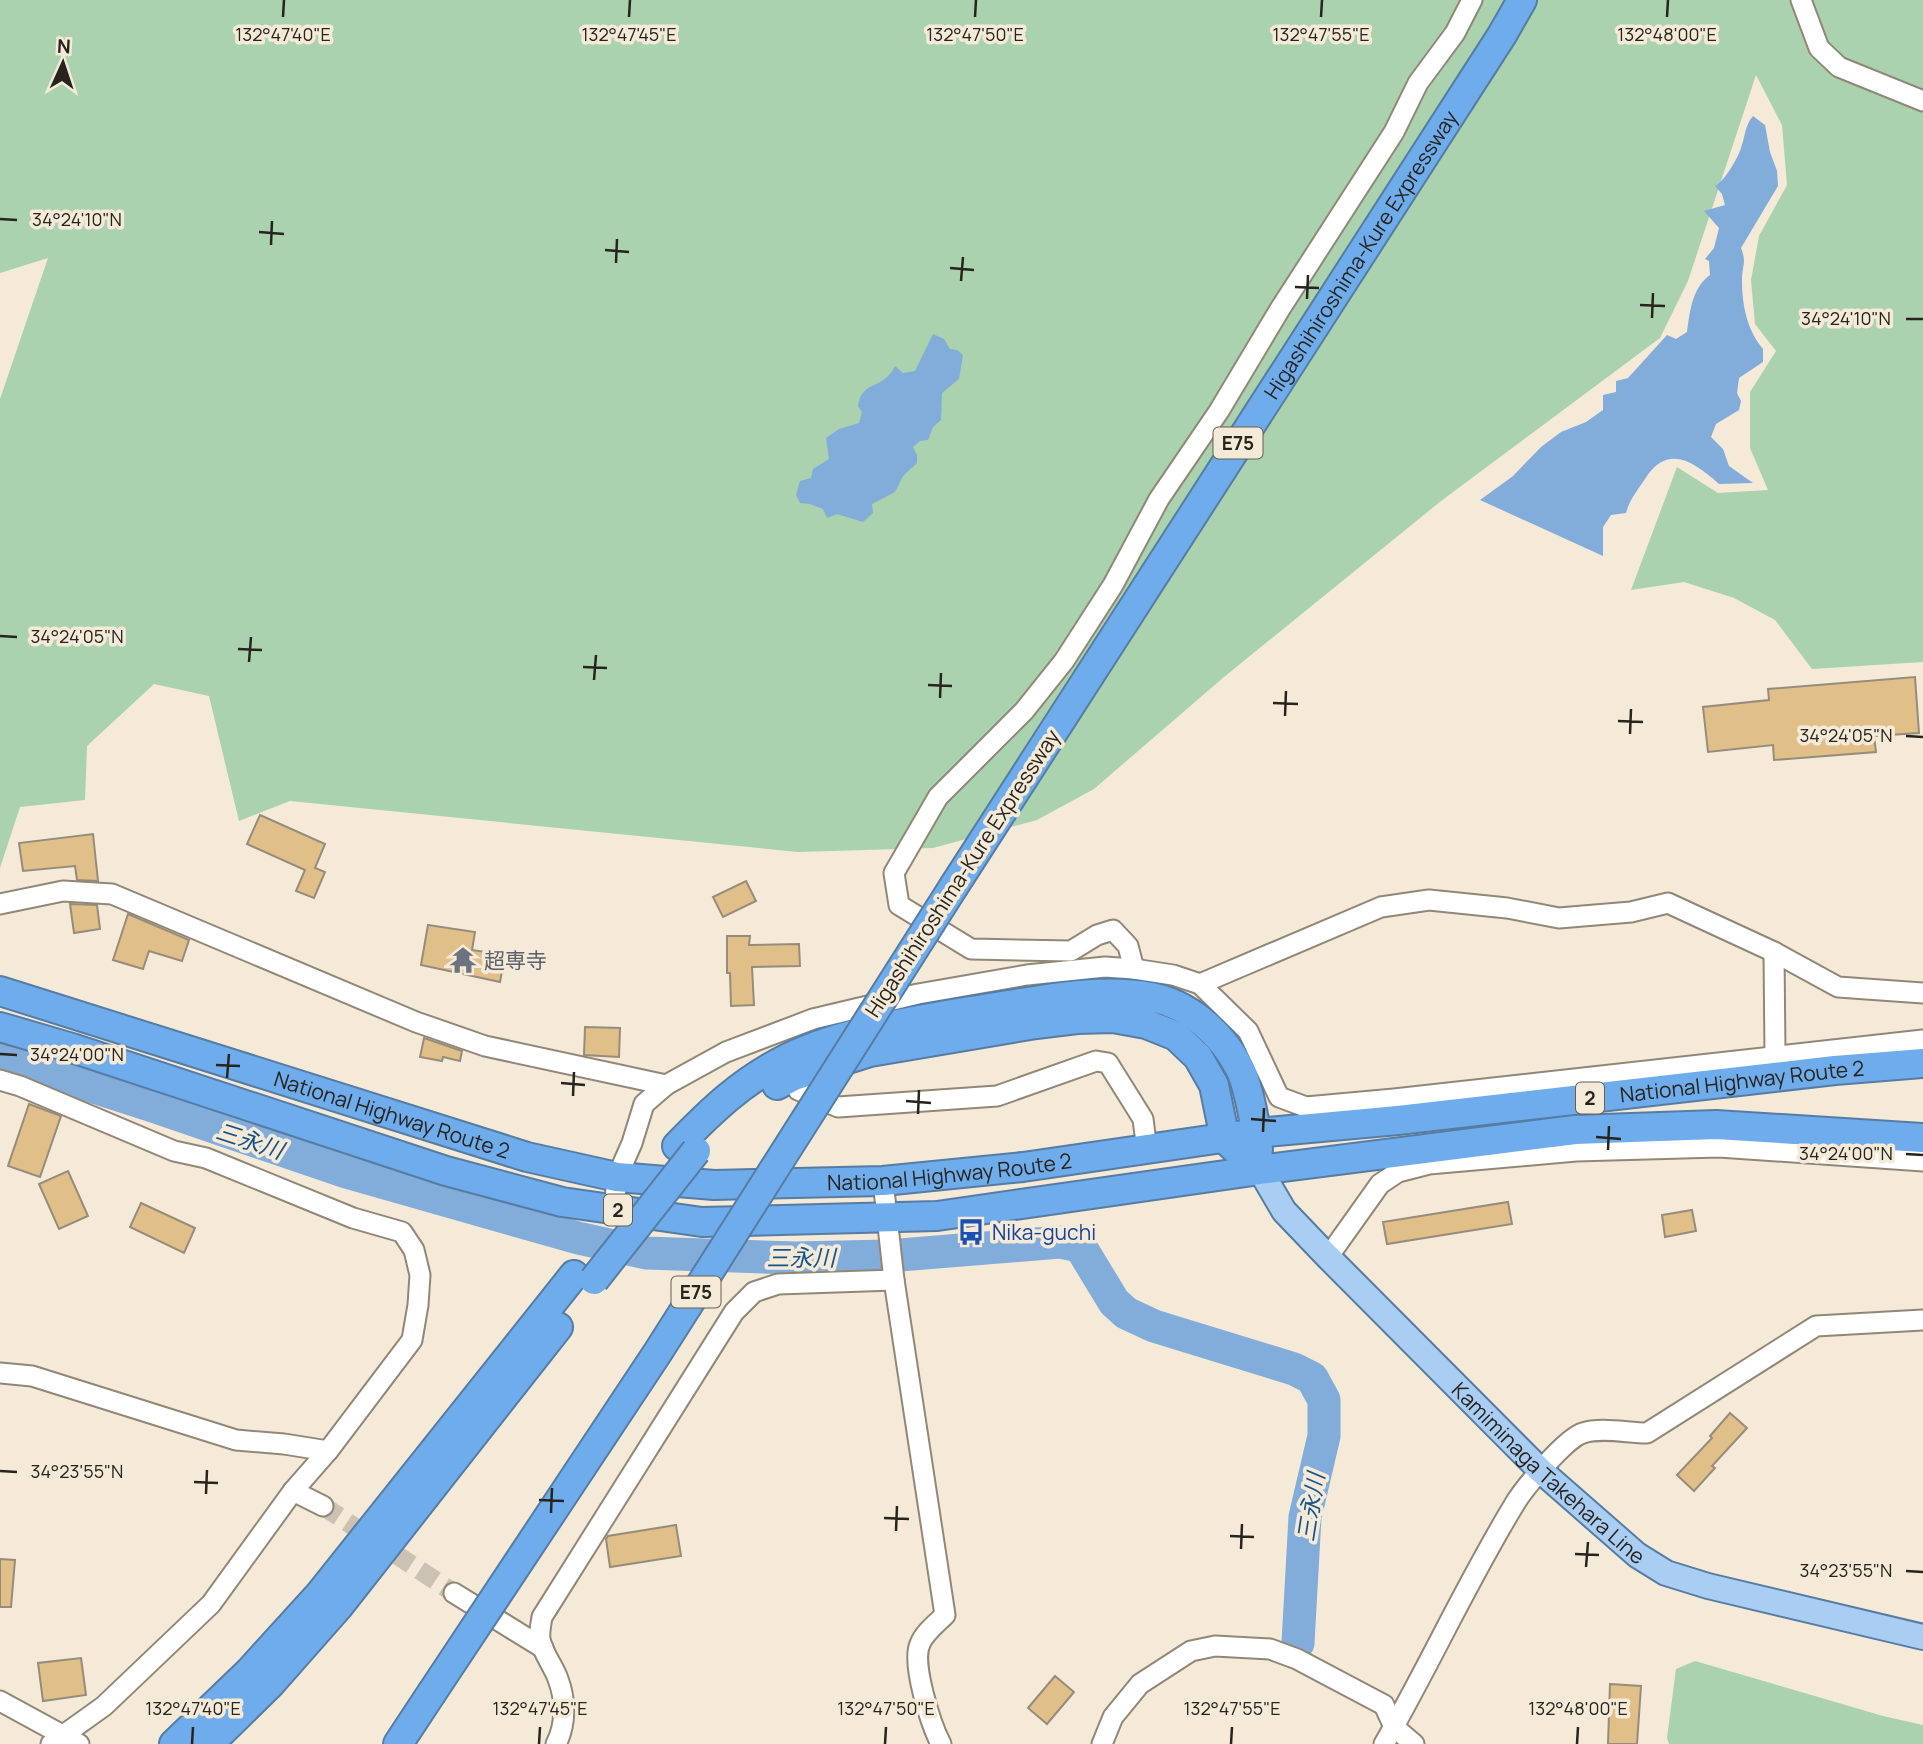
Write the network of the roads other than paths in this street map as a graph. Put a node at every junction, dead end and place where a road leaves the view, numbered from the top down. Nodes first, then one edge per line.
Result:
1 (1472, 0) edge
2 (1522, 0) edge
3 (1801, 0) edge
4 (1923, 102) edge
5 (0, 904) edge
6 (1774, 952) junction
7 (1134, 969) junction
8 (1200, 984) junction
9 (0, 991) edge
10 (1923, 993) edge
11 (0, 1027) edge
12 (1923, 1040) edge
13 (737, 1048) junction
14 (1775, 1055) junction
15 (758, 1063) dead end
16 (1923, 1063) edge
17 (0, 1080) edge
18 (666, 1085) junction
19 (798, 1090) dead end
20 (1396, 1110) junction
21 (1257, 1133) junction
22 (1923, 1138) edge
23 (1225, 1139) junction
24 (687, 1149) junction
25 (1147, 1150) junction
26 (1923, 1161) edge
27 (1260, 1170) junction
28 (617, 1177) junction
29 (883, 1181) junction
30 (614, 1210) junction
31 (888, 1218) junction
32 (1328, 1257) junction
33 (584, 1278) junction
34 (894, 1280) junction
35 (1923, 1320) edge
36 (0, 1373) edge
37 (328, 1451) junction
38 (1541, 1471) junction
39 (293, 1491) junction
40 (323, 1506) tunnel mouth
41 (454, 1593) tunnel mouth
42 (1923, 1637) edge
43 (542, 1648) junction
44 (0, 1702) edge
45 (1394, 1727) junction
46 (64, 1741) edge
47 (174, 1744) edge
48 (209, 1744) edge
49 (400, 1744) edge
50 (556, 1744) edge
51 (941, 1744) edge
52 (1102, 1744) edge
53 (1384, 1744) edge
54 (1414, 1744) edge

1 - 7 street
2 - 49 highway, Higashihiroshima-Kure Expressway / E75, bridge
3 - 4 street
5 - 18 street
6 - 8 street
6 - 10 street
6 - 14 street
7 - 8 street
7 - 13 street
8 - 20 street
9 - 28 highway, National Highway Route 2 / 2
11 - 30 highway, National Highway Route 2 / 2
12 - 14 street
13 - 15 street
13 - 18 street
14 - 20 street
16 - 20 highway, National Highway Route 2 / 2
17 - 37 street
18 - 28 street
19 - 25 street
20 - 21 highway, National Highway Route 2 / 2
21 - 23 highway, National Highway Route 2 / 2
21 - 24 highway
21 - 27 highway
22 - 27 highway, National Highway Route 2 / 2
23 - 24 highway
23 - 25 highway, National Highway Route 2 / 2
23 - 27 highway
24 - 33 highway
25 - 29 highway, National Highway Route 2 / 2
26 - 32 street
27 - 31 highway, National Highway Route 2 / 2
27 - 32 main road, Kamiminaga Takehara Line
28 - 29 highway, National Highway Route 2 / 2
28 - 30 street
29 - 31 street
30 - 31 highway, National Highway Route 2 / 2
31 - 34 street
32 - 38 main road, Kamiminaga Takehara Line
33 - 47 highway
33 - 48 highway
34 - 43 street
34 - 51 street
35 - 38 street
36 - 37 street
37 - 39 street
38 - 42 main road, Kamiminaga Takehara Line
38 - 45 street
39 - 40 street
39 - 46 street
41 - 43 street
43 - 50 street
44 - 46 street
45 - 52 street
45 - 53 street
45 - 54 street

